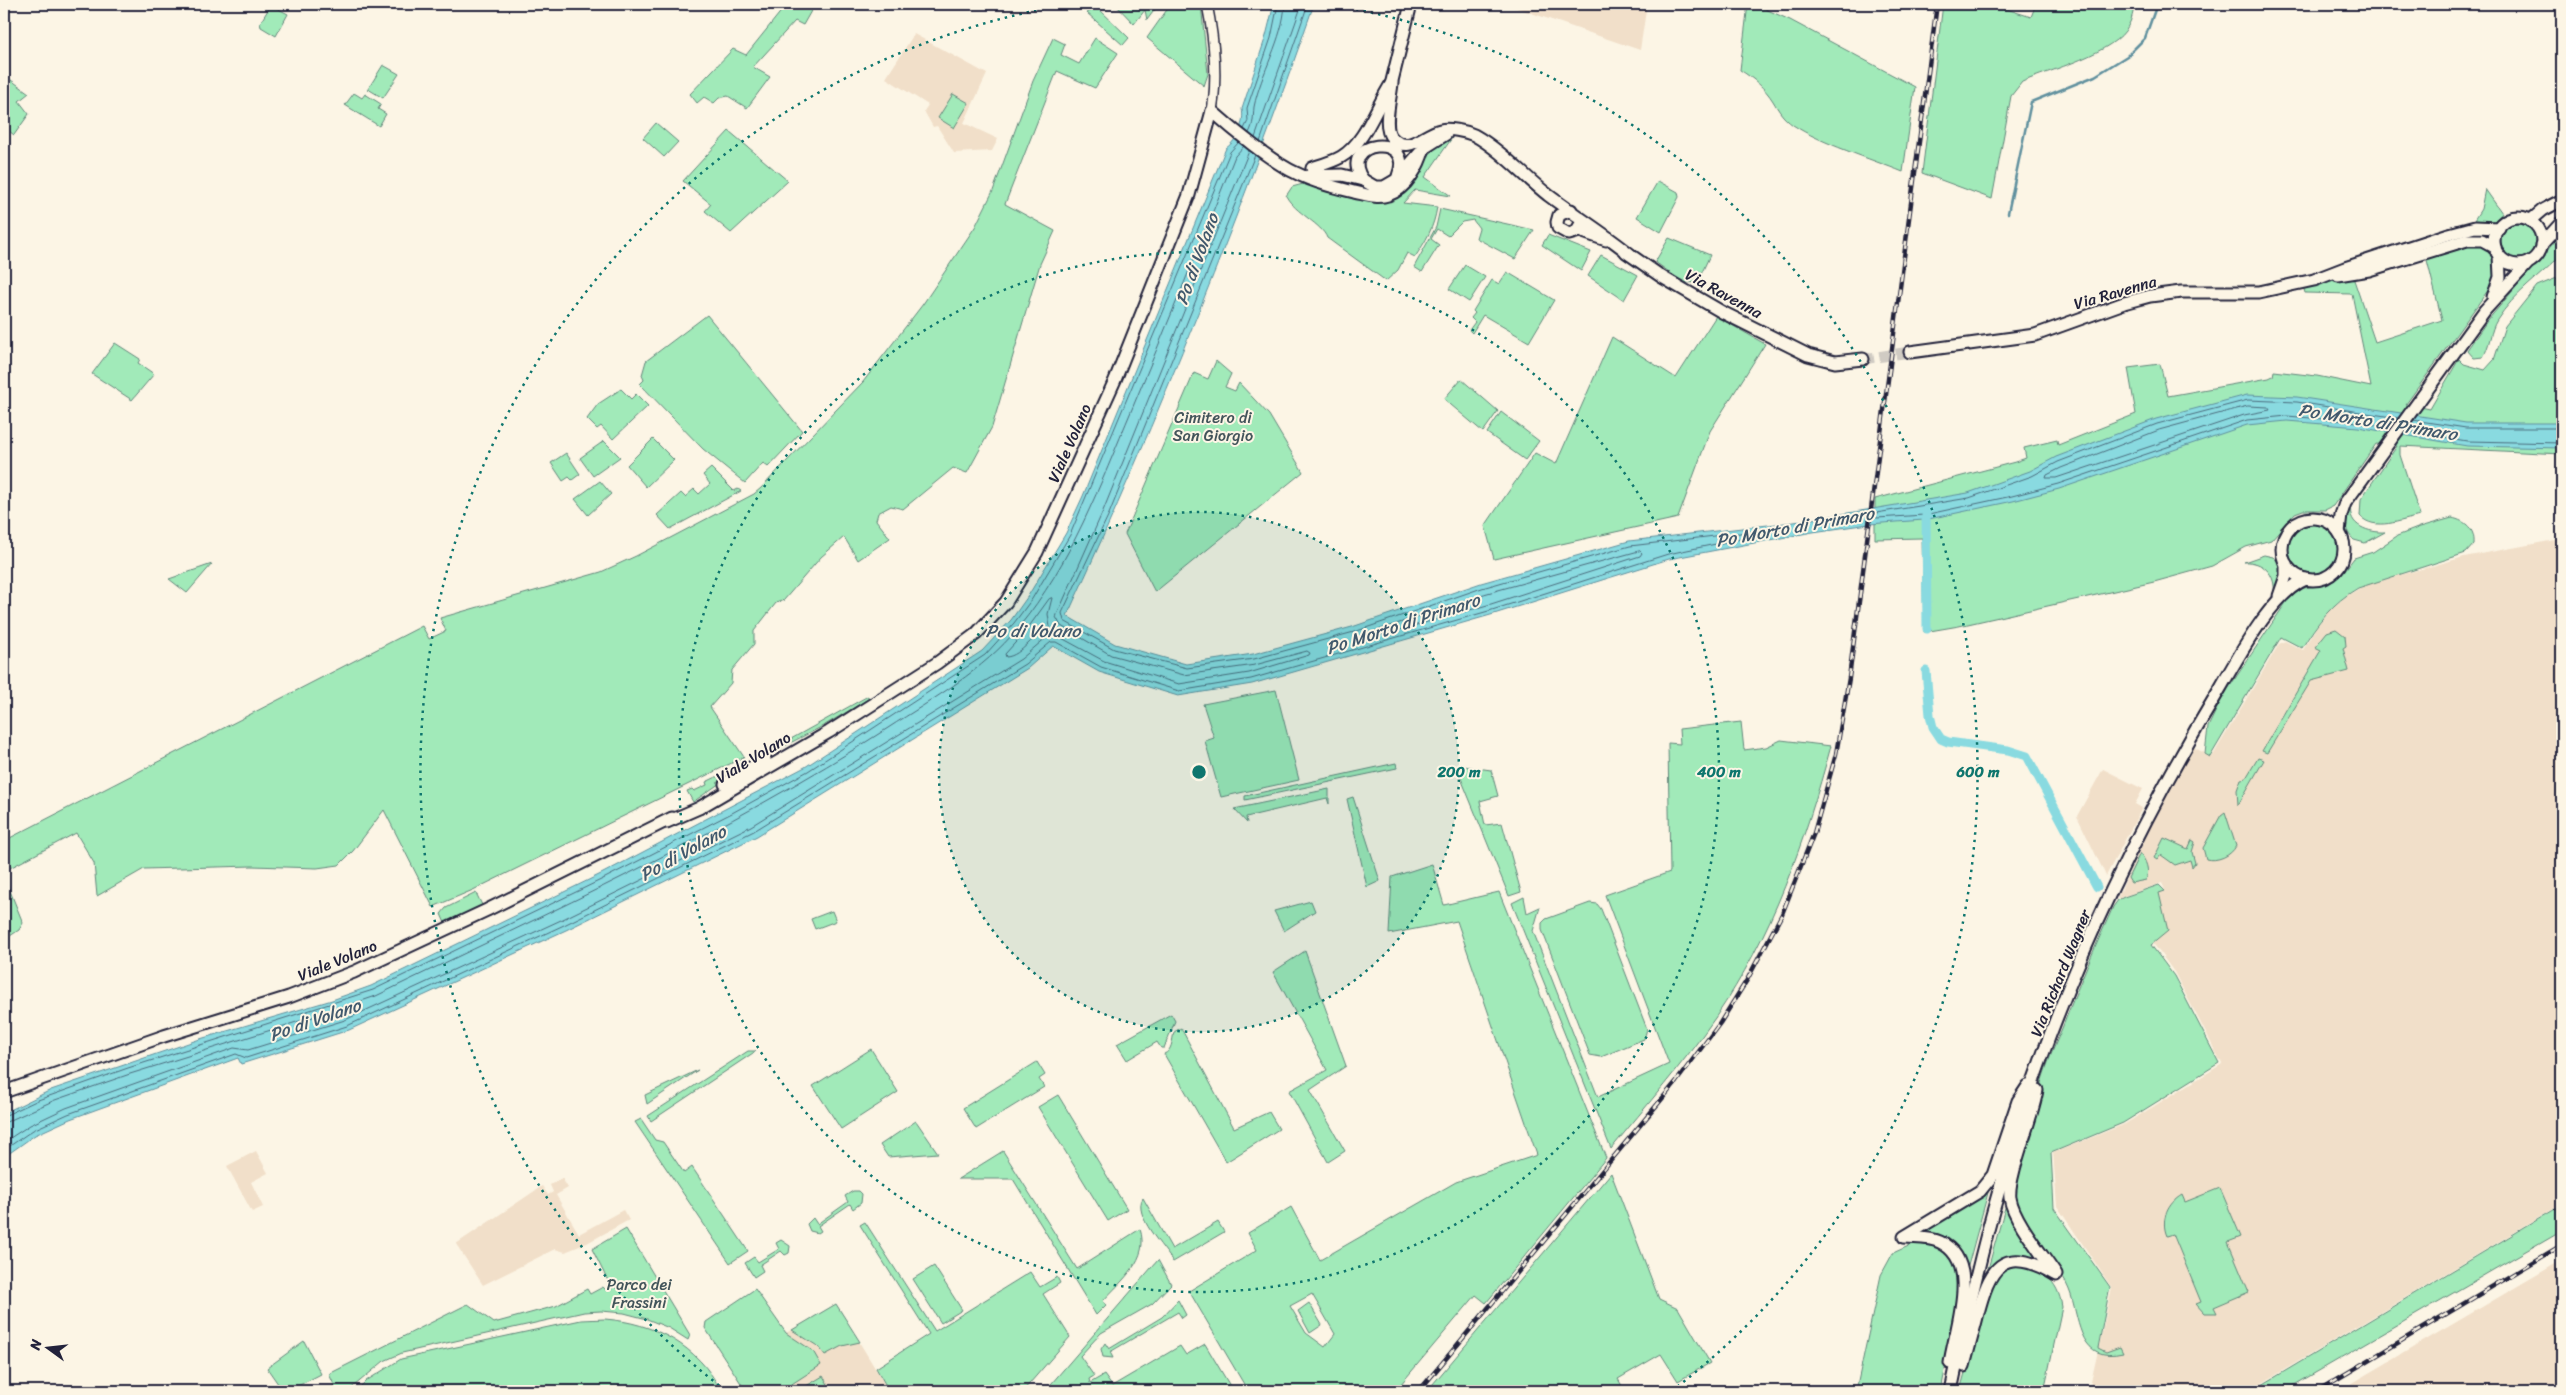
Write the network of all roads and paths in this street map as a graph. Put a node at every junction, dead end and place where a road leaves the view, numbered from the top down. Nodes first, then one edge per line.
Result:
1 (1207, 4) edge
2 (1411, 4) edge
3 (1392, 83) junction
4 (1384, 110) junction
5 (1212, 111) junction
6 (1458, 131) junction
7 (1391, 148) junction
8 (1424, 148) junction
9 (1366, 149) junction
10 (1359, 159) junction
11 (1308, 172) junction
12 (1398, 176) junction
13 (1363, 180) junction
14 (2562, 200) edge
15 (1567, 211) junction
16 (2530, 221) junction
17 (2562, 222) edge
18 (1579, 225) junction
19 (2499, 228) junction
20 (2542, 245) junction
21 (2497, 251) junction
22 (2530, 262) junction
23 (2362, 267) junction
24 (2486, 310) junction
25 (1910, 352) tunnel mouth
26 (1863, 359) tunnel mouth
27 (2345, 503) junction
28 (2320, 518) junction
29 (2339, 532) junction
30 (2286, 564) junction
31 (2306, 579) junction
32 (2278, 599) junction
33 (2040, 1066) junction
34 (4, 1092) edge
35 (1951, 1391) edge

1 - 5 street
2 - 3 main road
3 - 4 main road
3 - 6 main road, Via Ravenna
3 - 11 main road
4 - 7 main road
4 - 9 main road
5 - 11 main road
5 - 34 main road, Viale Volano
6 - 8 main road
6 - 15 main road, Via Ravenna
7 - 8 main road
7 - 9 main road
7 - 12 main road
8 - 11 main road
8 - 12 main road
9 - 10 main road
10 - 11 main road
10 - 13 main road
11 - 13 main road
12 - 13 main road
14 - 16 main road
15 - 18 main road, Via Ravenna
15 - 18 main road, Via Ravenna
16 - 19 main road, Via Ravenna
16 - 20 main road
17 - 20 main road
18 - 26 main road, Via Ravenna
19 - 21 main road
19 - 23 main road, Via Ravenna
20 - 22 main road
21 - 22 main road, Via Ravenna
21 - 23 main road, Via Ravenna
21 - 24 main road, Via Richard Wagner
22 - 24 main road, Via Richard Wagner
23 - 25 main road, Via Ravenna
24 - 27 main road, Via Richard Wagner
27 - 28 main road, Via Richard Wagner
27 - 29 main road, Via Richard Wagner
28 - 29 main road
28 - 30 main road, Via Richard Wagner
29 - 31 main road, Via Richard Wagner
30 - 31 main road
30 - 32 main road, Via Richard Wagner
31 - 32 main road, Via Richard Wagner
32 - 33 main road, Via Richard Wagner
33 - 35 main road, Via Richard Wagner
33 - 35 main road
33 - 35 main road

